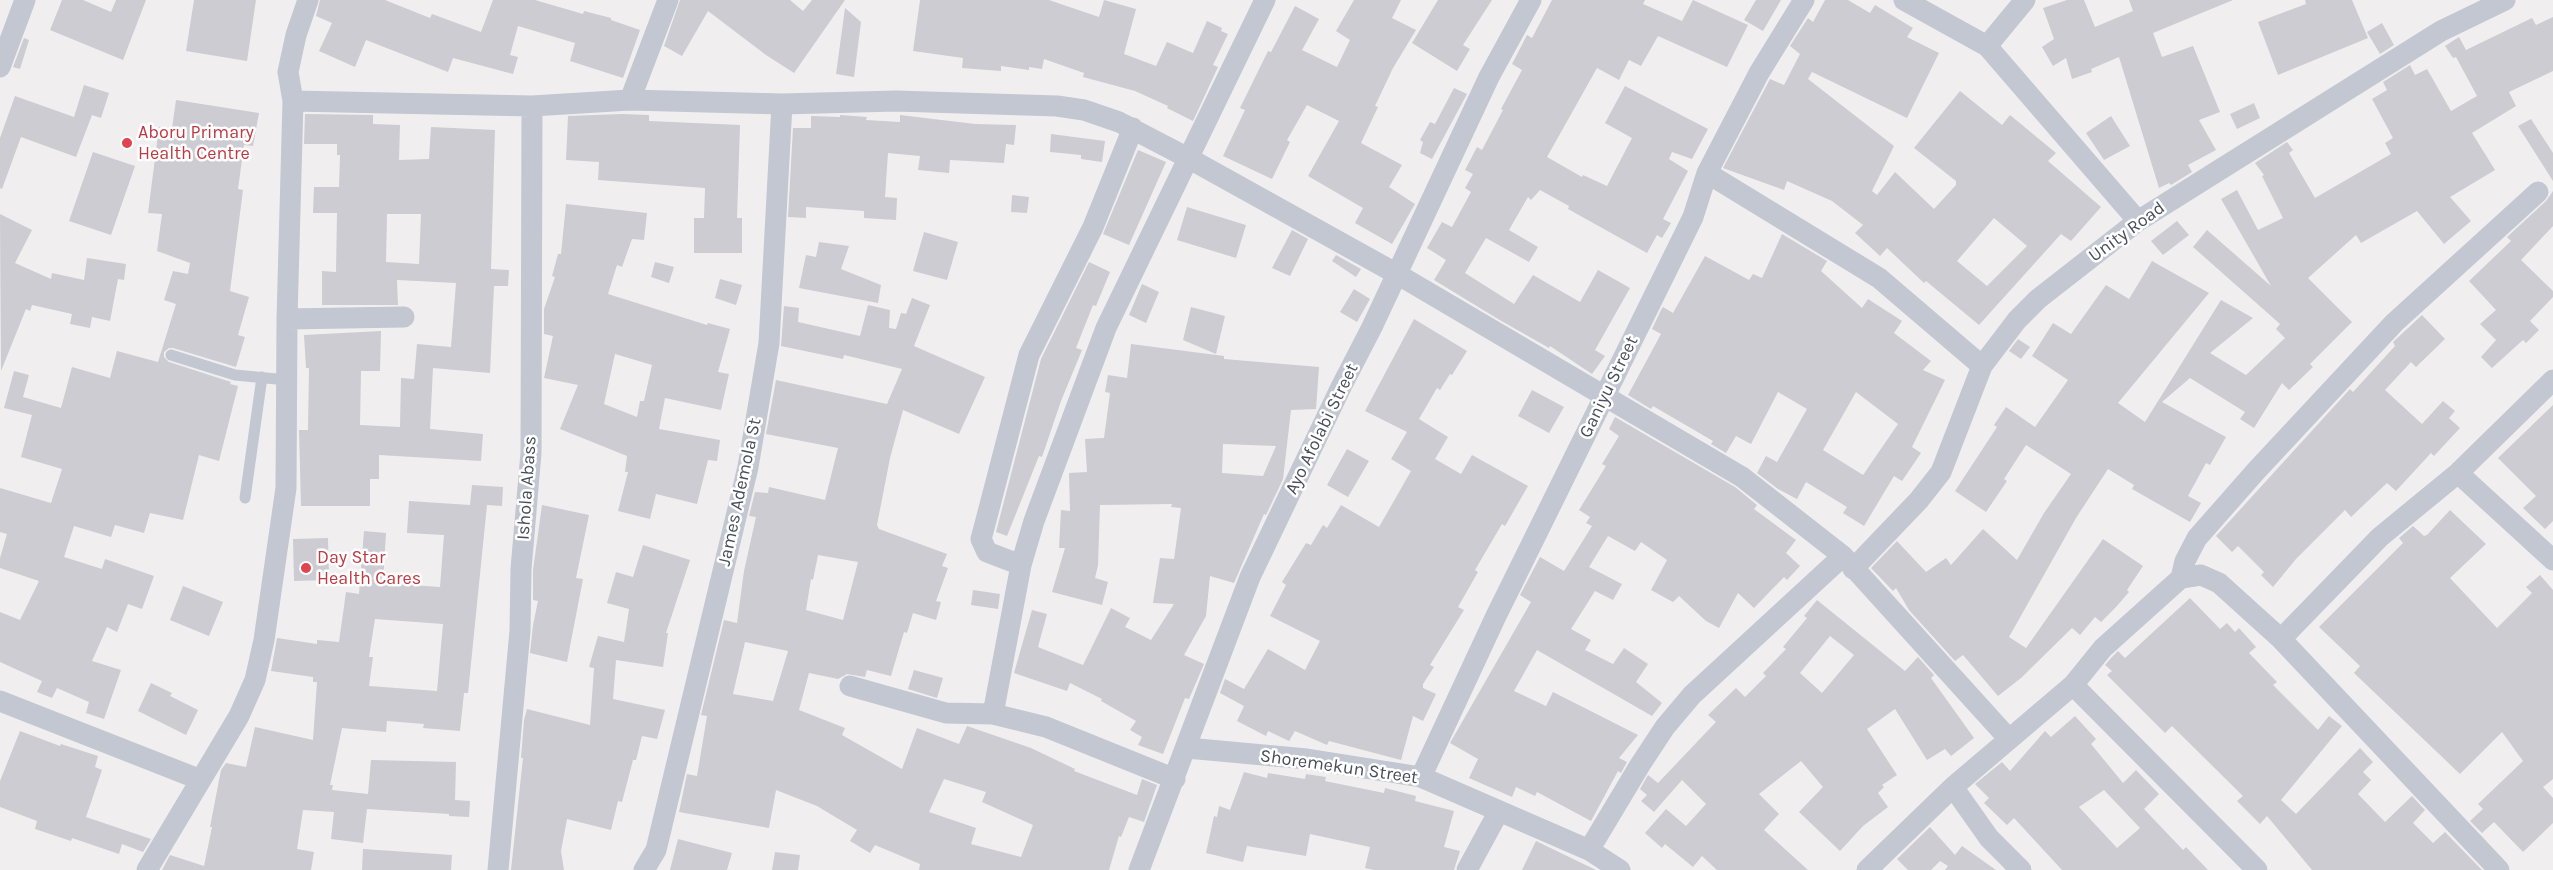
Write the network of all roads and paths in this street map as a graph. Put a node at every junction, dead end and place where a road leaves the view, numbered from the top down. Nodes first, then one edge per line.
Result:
1 (25, 0) edge
2 (308, 0) edge
3 (668, 0) edge
4 (1264, 0) edge
5 (1531, 0) edge
6 (1804, 0) edge
7 (1904, 0) edge
8 (2025, 0) edge
9 (2505, 0) edge
10 (1987, 46) junction
11 (0, 67) edge
12 (630, 100) junction
13 (294, 101) junction
14 (782, 104) junction
15 (532, 106) junction
16 (1133, 128) junction
17 (1190, 159) junction
18 (1707, 173) junction
19 (2538, 192) dead end
20 (2138, 221) junction
21 (1397, 274) junction
22 (404, 317) dead end
23 (287, 319) junction
24 (171, 355) dead end
25 (1982, 366) junction
26 (262, 377) junction
27 (287, 380) junction
28 (2553, 380) edge
29 (1604, 397) junction
30 (2458, 474) junction
31 (245, 498) dead end
32 (2553, 560) edge
33 (1848, 563) junction
34 (1021, 564) junction
35 (2181, 578) junction
36 (2281, 640) junction
37 (2073, 684) junction
38 (850, 686) dead end
39 (0, 701) edge
40 (993, 714) junction
41 (2008, 738) junction
42 (1187, 748) junction
43 (1421, 777) junction
44 (1176, 779) junction
45 (201, 780) junction
46 (1953, 787) junction
47 (1499, 811) junction
48 (1589, 850) junction
49 (147, 870) edge
50 (498, 870) edge
51 (644, 870) edge
52 (1139, 870) edge
53 (1467, 870) edge
54 (1620, 870) edge
55 (1867, 870) edge
56 (2021, 870) edge
57 (2257, 870) edge
58 (2499, 870) edge

1 - 11 street
2 - 13 street
3 - 12 street
4 - 17 street
5 - 21 street, Ayo Afolabi Street
6 - 18 street, Ganiyu Street
7 - 10 street
8 - 10 street
9 - 20 street, Unity Road
10 - 20 street
12 - 14 street
12 - 15 street
13 - 15 street
13 - 23 street
14 - 16 street
14 - 51 street, James Ademola St
15 - 50 street, Ishola Abass
16 - 17 street
16 - 34 street
17 - 21 street
17 - 34 street
18 - 25 street
18 - 29 street, Ganiyu Street
19 - 35 street
20 - 25 street, Unity Road
21 - 29 street
21 - 42 street, Ayo Afolabi Street
22 - 23 street
23 - 27 street
24 - 26 lane
25 - 33 street, Unity Road
26 - 27 lane
26 - 31 lane
27 - 45 street
28 - 30 street
29 - 33 street
29 - 43 street, Ganiyu Street
30 - 32 street
30 - 36 street
33 - 41 street
33 - 48 street, Unity Road
34 - 40 street
35 - 36 street
35 - 37 street
36 - 58 street
37 - 41 street
37 - 57 street
38 - 40 street
39 - 45 street
40 - 44 street
41 - 46 street
42 - 43 street, Shoremekun Street
42 - 44 street, Ayo Afolabi Street
43 - 47 street, Shoremekun Street
44 - 52 street, Ayo Afolabi Street
45 - 49 street
46 - 55 street
46 - 56 street
47 - 48 street, Shoremekun Street
47 - 53 street
48 - 54 street, Shoremekun Street

